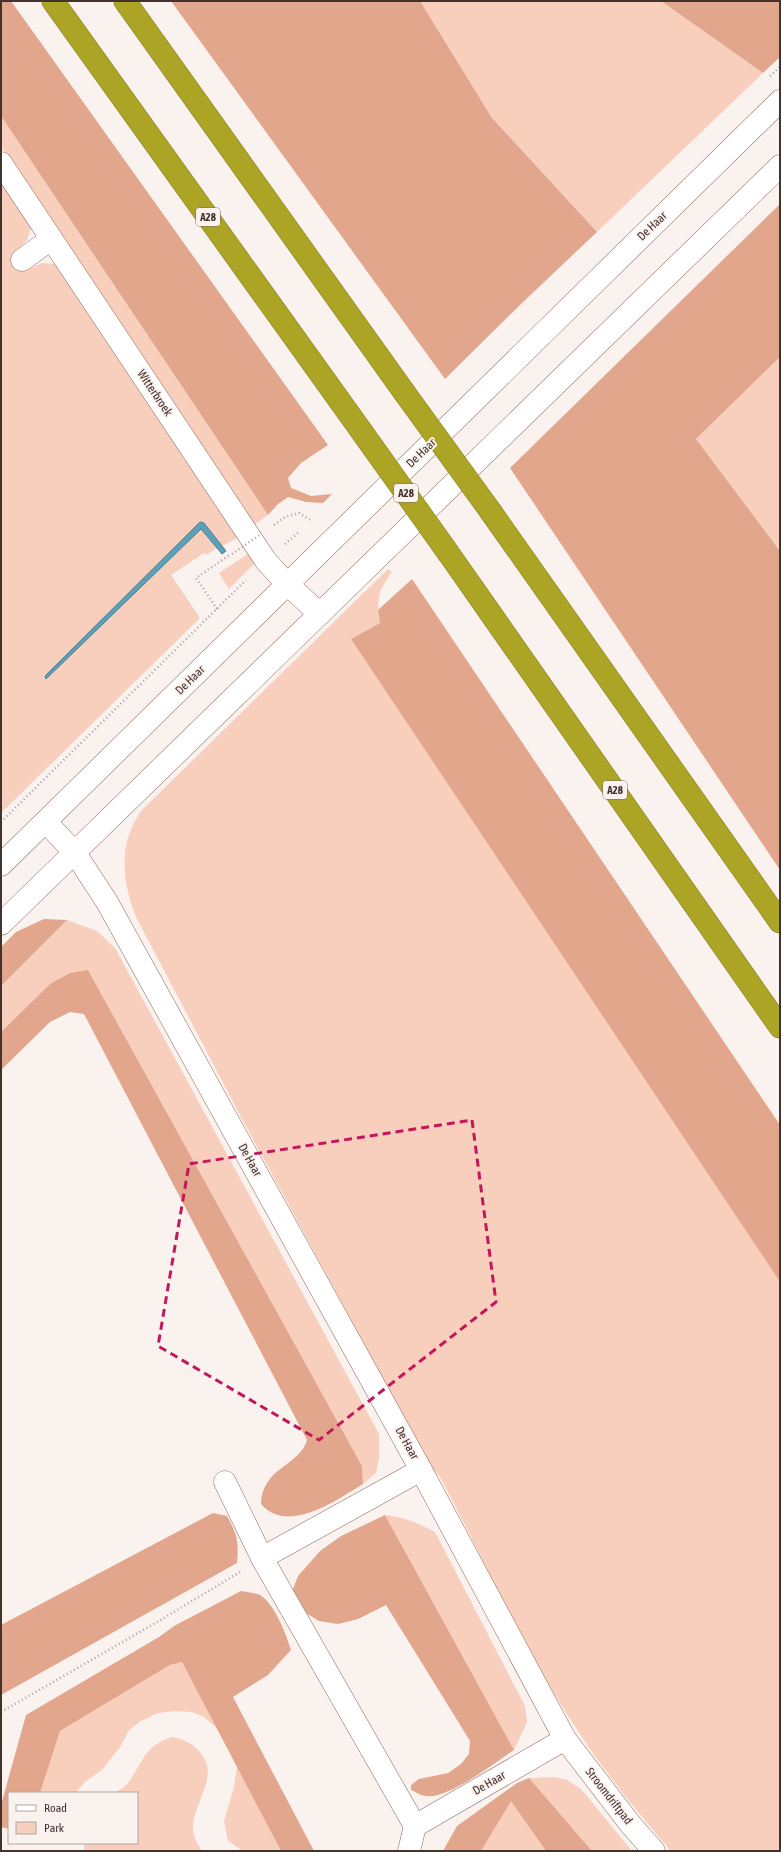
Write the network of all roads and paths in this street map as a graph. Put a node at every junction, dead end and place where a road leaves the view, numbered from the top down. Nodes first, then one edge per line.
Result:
1 (53, 1) edge
2 (125, 1) edge
3 (780, 101) edge
4 (1, 164) edge
5 (780, 166) edge
6 (51, 239) junction
7 (22, 260) dead end
8 (285, 517) dead end
9 (312, 521) dead end
10 (261, 534) dead end
11 (287, 584) junction
12 (217, 609) dead end
13 (320, 614) junction
14 (24, 799) dead end
15 (1, 822) edge
16 (46, 822) junction
17 (75, 853) junction
18 (1, 865) edge
19 (780, 922) edge
20 (1, 924) edge
21 (780, 1028) edge
22 (421, 1470) junction
23 (225, 1482) dead end
24 (262, 1558) junction
25 (1, 1712) edge
26 (565, 1739) junction
27 (416, 1826) junction
28 (409, 1851) edge
29 (654, 1851) edge

1 - 21 highway, A28, bridge
2 - 19 highway, bridge
3 - 11 street, De Haar
4 - 6 street, Witterbroek
5 - 13 street
6 - 7 street
6 - 11 street, Witterbroek
8 - 9 path
10 - 12 path, bridge
11 - 13 street, Witterbroek
11 - 16 street, De Haar
13 - 17 street
14 - 15 path
16 - 17 street, De Haar
16 - 18 street, De Haar
17 - 20 street
17 - 22 street, De Haar
22 - 24 street, De Haar
22 - 26 street, De Haar
23 - 24 street
24 - 25 path
24 - 27 street
26 - 27 street, De Haar
26 - 29 street, Stroomdriftpad
27 - 28 street

